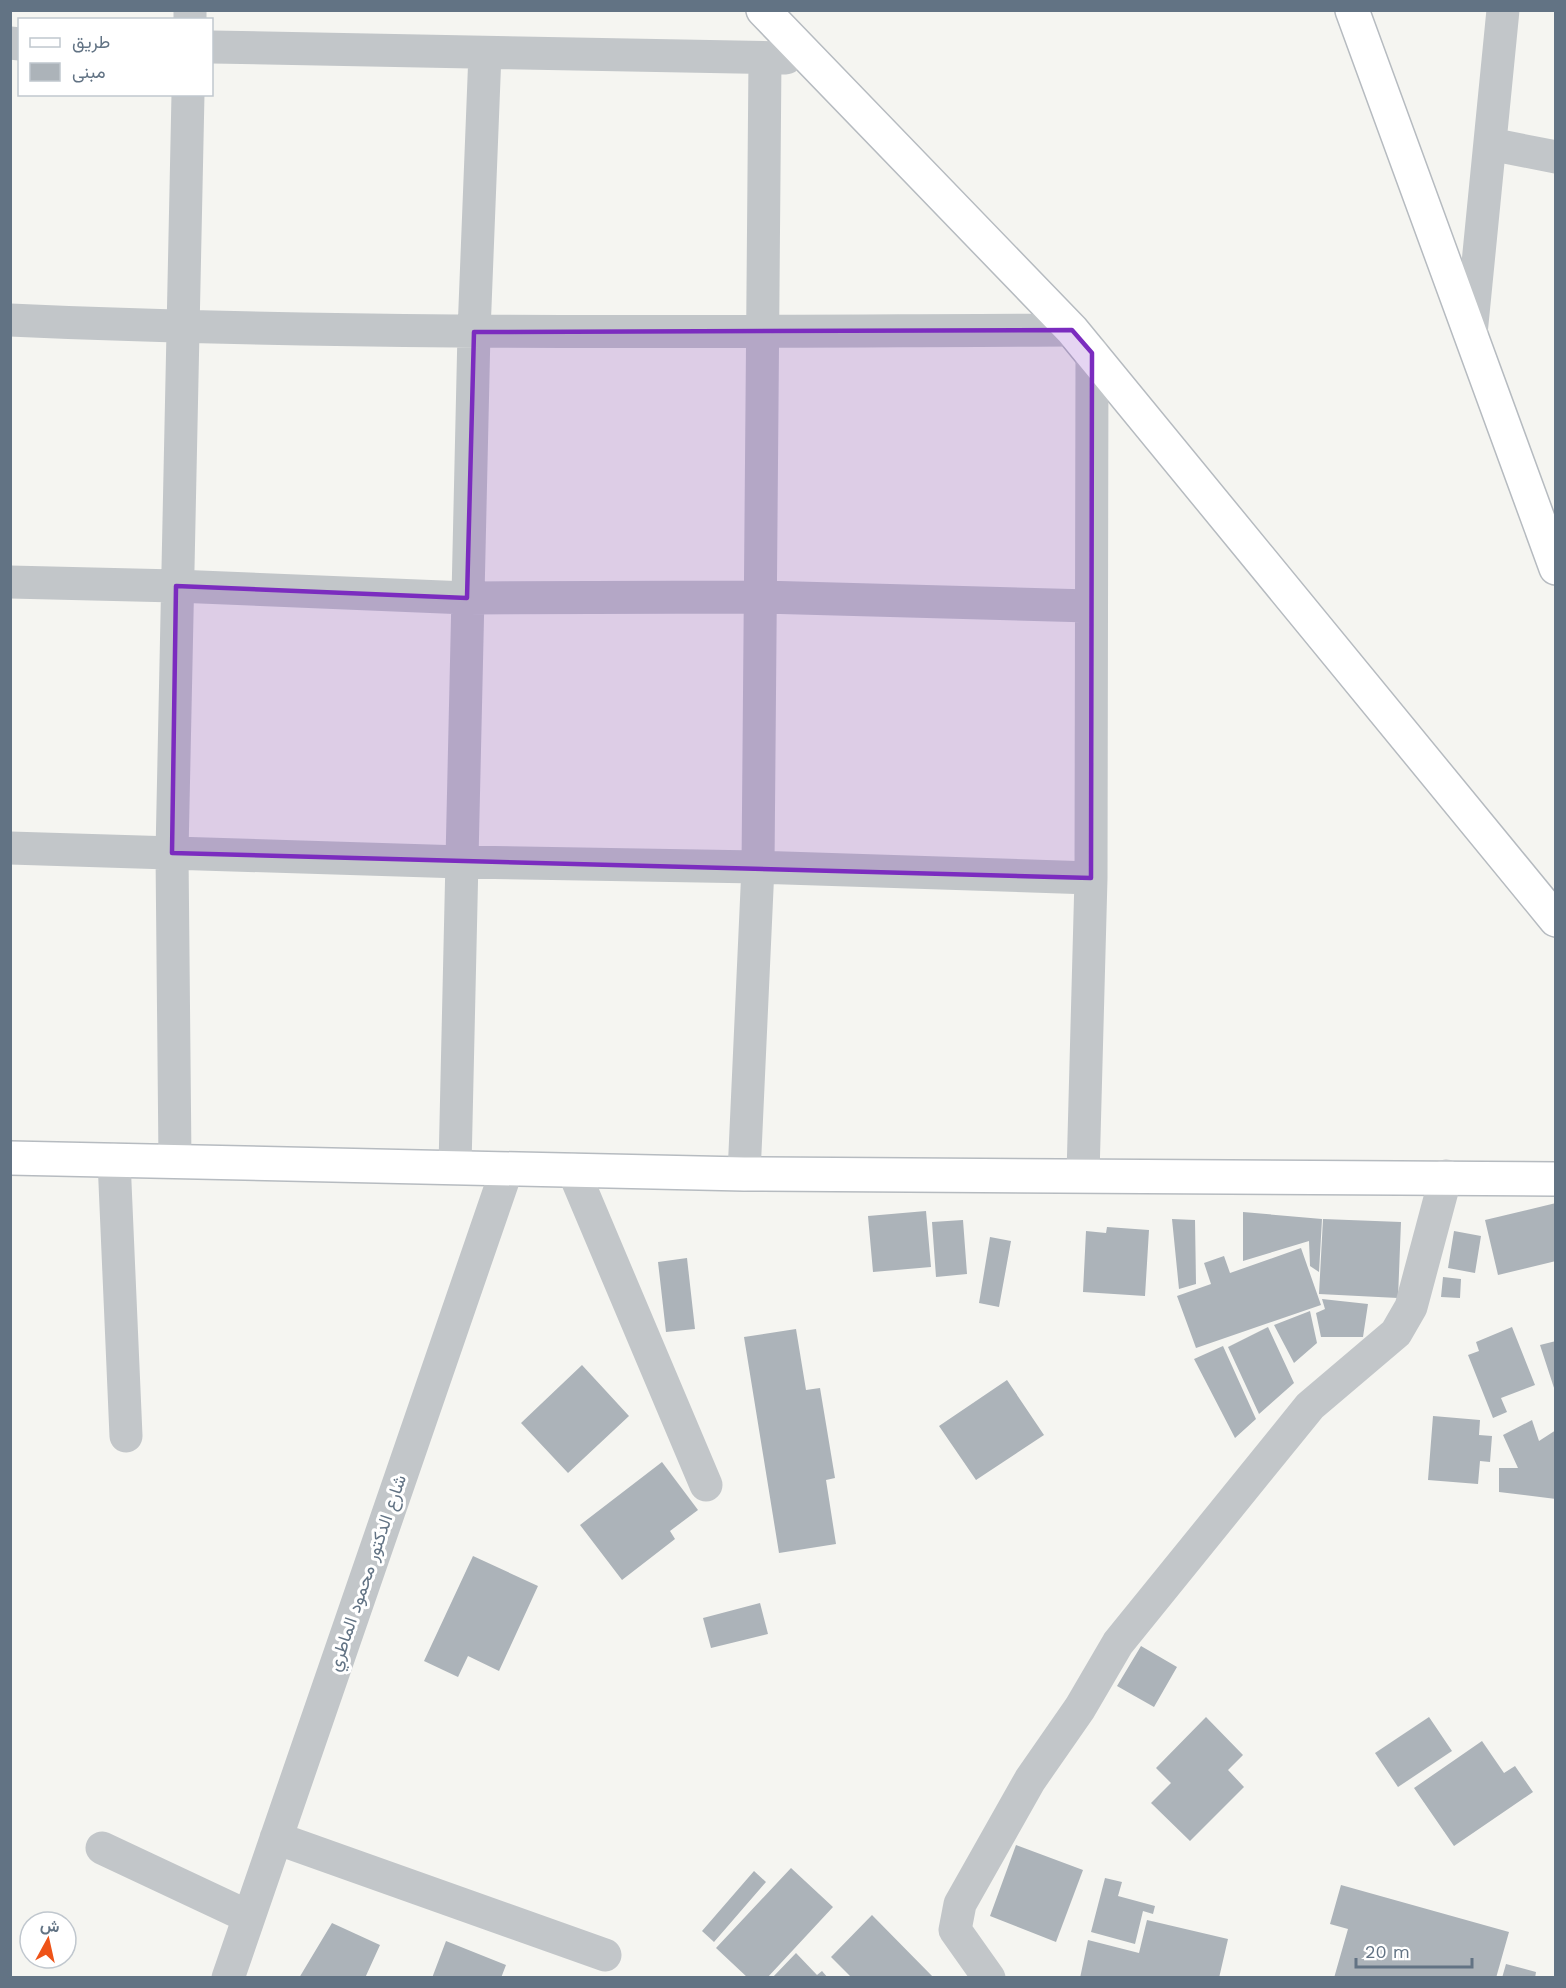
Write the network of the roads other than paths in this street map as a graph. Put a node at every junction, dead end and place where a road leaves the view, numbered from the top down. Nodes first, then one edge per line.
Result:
1 (763, 10) edge
2 (1352, 10) edge
3 (1503, 10) edge
4 (213, 47) edge
5 (485, 53) junction
6 (765, 58) junction
7 (812, 59) junction
8 (188, 96) edge
9 (1490, 144) junction
10 (1556, 158) edge
11 (10, 321) edge
12 (182, 328) junction
13 (764, 331) junction
14 (474, 332) junction
15 (1471, 334) junction
16 (1082, 342) junction
17 (1556, 568) edge
18 (10, 582) edge
19 (176, 586) junction
20 (761, 597) junction
21 (467, 598) junction
22 (1090, 606) junction
23 (10, 848) edge
24 (172, 853) junction
25 (462, 862) junction
26 (758, 867) junction
27 (1091, 878) junction
28 (1556, 920) edge
29 (10, 1158) edge
30 (114, 1160) junction
31 (175, 1161) junction
32 (455, 1167) junction
33 (507, 1168) junction
34 (573, 1170) junction
35 (744, 1174) junction
36 (1083, 1175) junction
37 (1446, 1176) junction
38 (1556, 1179) edge
39 (126, 1436) dead end
40 (706, 1485) dead end
41 (276, 1838) junction
42 (102, 1848) dead end
43 (249, 1917) junction
44 (605, 1955) dead end
45 (228, 1977) edge
46 (989, 1977) edge

1 - 7 street
2 - 15 street
3 - 9 street
4 - 5 street
5 - 6 street
5 - 14 street
6 - 7 street
6 - 13 street
7 - 16 street
8 - 12 street
9 - 10 street
9 - 15 street
11 - 12 street
12 - 14 street
12 - 19 street
13 - 14 street
13 - 16 street
13 - 20 street
14 - 21 street
15 - 17 street
16 - 22 street
16 - 28 street
18 - 19 street
19 - 21 street
19 - 24 street
20 - 21 street
20 - 22 street
20 - 26 street
21 - 25 street
22 - 27 street
23 - 24 street
24 - 25 street
24 - 31 street
25 - 26 street
25 - 32 street
26 - 27 street
26 - 35 street
27 - 36 street
29 - 30 street
30 - 31 street
30 - 39 street
31 - 32 street
32 - 33 street
33 - 34 street
33 - 41 street, شارع الدكتور محمود الماطري
34 - 35 street
34 - 40 street
35 - 36 street
36 - 37 street
37 - 38 street
37 - 46 street
41 - 43 street, شارع الدكتور محمود الماطري
41 - 44 street
42 - 43 street
43 - 45 street, شارع الدكتور محمود الماطري

